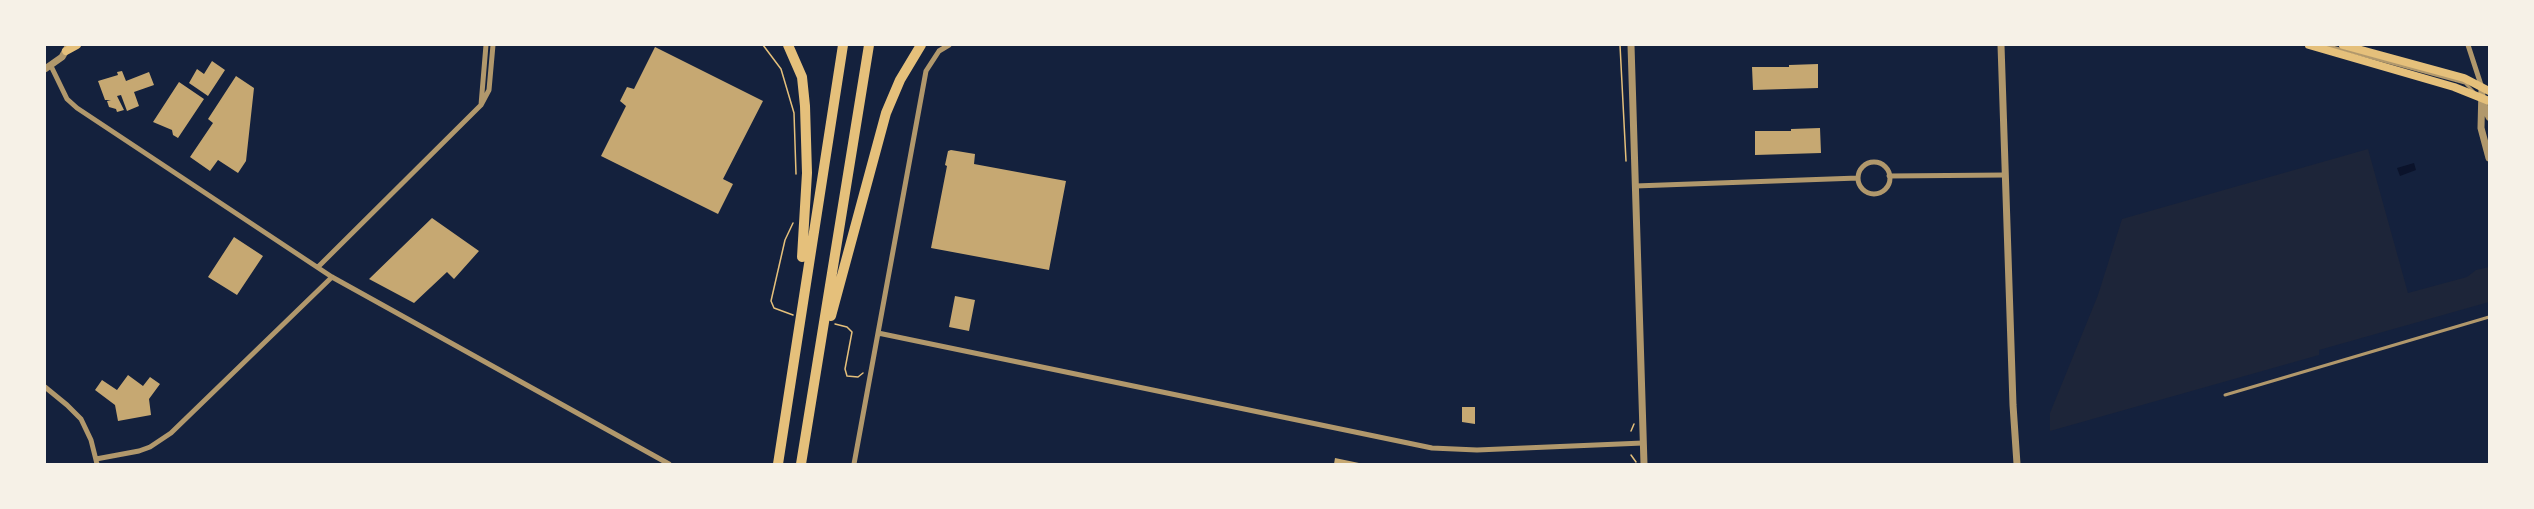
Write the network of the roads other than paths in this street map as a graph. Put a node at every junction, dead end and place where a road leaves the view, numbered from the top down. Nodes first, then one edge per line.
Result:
1 (77, 45) edge
2 (486, 45) edge
3 (493, 45) edge
4 (788, 45) edge
5 (795, 45) edge
6 (843, 45) edge
7 (869, 45) edge
8 (921, 45) edge
9 (949, 45) edge
10 (1632, 45) edge
11 (2001, 45) edge
12 (2309, 45) edge
13 (2325, 45) edge
14 (2343, 45) edge
15 (2468, 45) edge
16 (67, 48) edge
17 (48, 68) edge
18 (802, 77) junction
19 (2486, 90) edge
20 (2485, 99) edge
21 (481, 105) junction
22 (2489, 117) edge
23 (2489, 158) edge
24 (2005, 175) junction
25 (1889, 176) junction
26 (1858, 178) junction
27 (1635, 186) junction
28 (318, 267) junction
29 (332, 277) junction
30 (2489, 317) edge
31 (800, 319) junction
32 (878, 333) junction
33 (815, 380) junction
34 (45, 387) edge
35 (2225, 394) dead end
36 (1643, 443) junction
37 (97, 461) edge
38 (669, 464) edge
39 (778, 464) edge
40 (801, 464) edge
41 (854, 464) edge
42 (1644, 464) edge
43 (2017, 464) edge

1 - 16 main road
2 - 21 street
3 - 21 street
4 - 18 highway
5 - 18 highway
6 - 31 highway
7 - 33 highway
8 - 33 highway
9 - 32 street
10 - 27 street
11 - 24 street
12 - 20 main road
13 - 20 lane
14 - 19 main road
15 - 19 street
16 - 17 street
17 - 28 street
18 - 31 highway
19 - 20 street
20 - 22 street
20 - 23 street
21 - 28 street
24 - 25 street
24 - 43 street
25 - 26 street
25 - 26 street
26 - 27 street
27 - 36 street
28 - 29 street
29 - 37 street
29 - 38 street
30 - 35 lane
31 - 39 highway
32 - 36 street
32 - 41 street
33 - 40 highway
34 - 37 street
36 - 42 street

